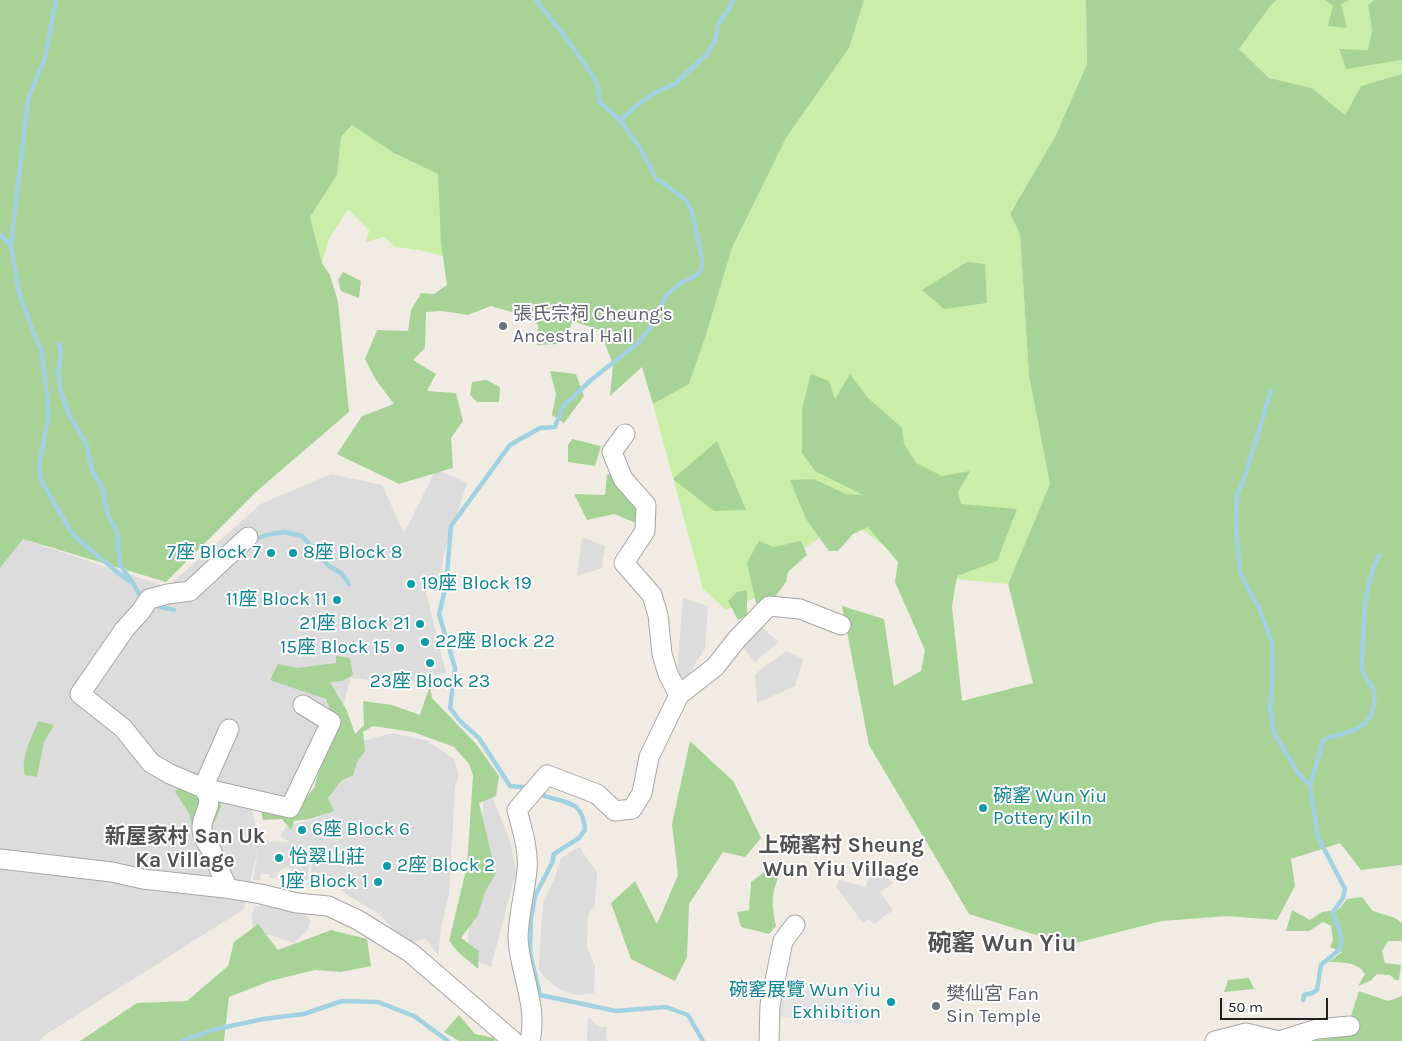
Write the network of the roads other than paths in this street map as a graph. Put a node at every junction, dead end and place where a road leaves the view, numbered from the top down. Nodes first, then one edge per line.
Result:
1 (625, 434) dead end
2 (248, 537) dead end
3 (841, 626) dead end
4 (679, 695) junction
5 (303, 705) dead end
6 (229, 729) dead end
7 (203, 788) junction
8 (0, 859) edge
9 (225, 888) junction
10 (795, 925) dead end
11 (1350, 1026) dead end
12 (513, 1041) edge
13 (530, 1041) edge
14 (769, 1041) edge
15 (1215, 1041) edge

1 - 4 street
2 - 7 street
3 - 4 street
4 - 13 street
5 - 7 street
6 - 7 street
7 - 9 street
8 - 9 street
9 - 12 street
10 - 14 street
11 - 15 street

